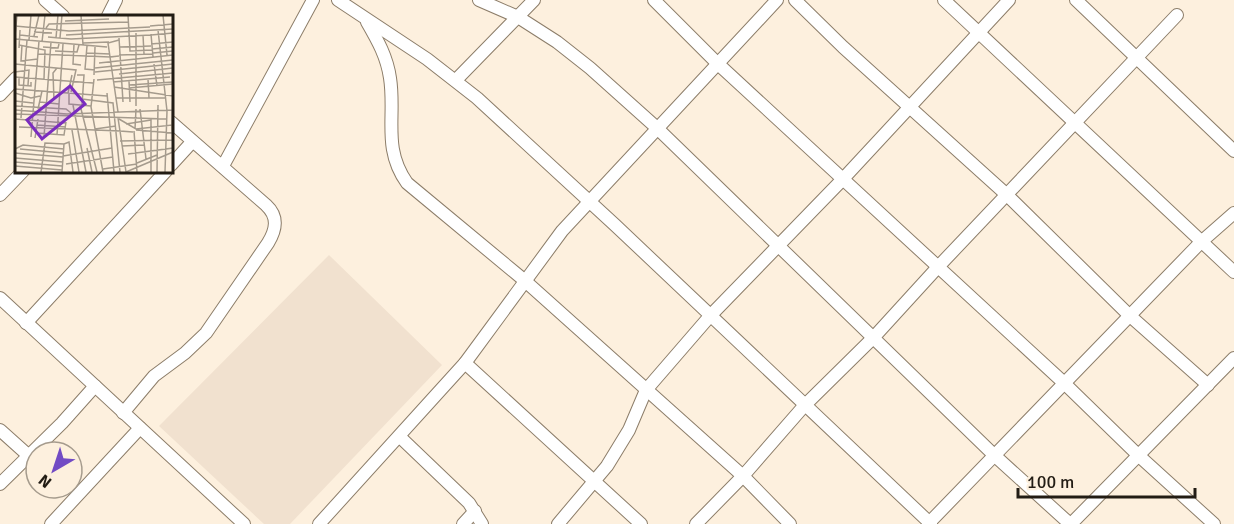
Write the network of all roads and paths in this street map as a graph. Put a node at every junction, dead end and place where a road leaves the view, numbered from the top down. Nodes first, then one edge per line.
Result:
1 (45, 0) edge
2 (116, 0) edge
3 (313, 0) edge
4 (338, 0) edge
5 (479, 0) edge
6 (534, 0) edge
7 (654, 0) edge
8 (777, 0) edge
9 (795, 0) edge
10 (944, 0) edge
11 (1009, 0) edge
12 (1076, 0) edge
13 (62, 15) edge
14 (108, 15) edge
15 (1177, 15) dead end
16 (363, 17) junction
17 (518, 17) junction
18 (978, 32) junction
19 (1136, 58) junction
20 (717, 63) junction
21 (15, 79) edge
22 (456, 80) junction
23 (0, 95) edge
24 (910, 106) junction
25 (172, 123) edge
26 (1076, 124) junction
27 (657, 128) junction
28 (192, 142) junction
29 (1234, 151) edge
30 (172, 164) edge
31 (223, 166) junction
32 (22, 172) edge
33 (165, 172) edge
34 (842, 180) junction
35 (0, 195) edge
36 (1007, 195) junction
37 (589, 201) junction
38 (1234, 213) edge
39 (1201, 242) junction
40 (778, 246) junction
41 (937, 268) junction
42 (1234, 272) edge
43 (524, 280) junction
44 (0, 298) edge
45 (1129, 315) junction
46 (710, 316) junction
47 (26, 323) junction
48 (874, 337) junction
49 (1234, 358) edge
50 (465, 363) junction
51 (1063, 382) junction
52 (1208, 385) junction
53 (94, 386) junction
54 (646, 390) junction
55 (804, 406) junction
56 (123, 413) junction
57 (140, 428) junction
58 (0, 430) edge
59 (400, 437) junction
60 (44, 440) edge
61 (24, 452) edge
62 (994, 455) junction
63 (1138, 455) junction
64 (24, 461) edge
65 (743, 476) junction
66 (595, 482) junction
67 (0, 484) edge
68 (475, 511) junction
69 (1212, 522) edge
70 (51, 524) edge
71 (244, 524) edge
72 (319, 524) edge
73 (463, 524) edge
74 (482, 524) edge
75 (558, 524) edge
76 (641, 524) edge
77 (696, 524) edge
78 (790, 524) edge
79 (930, 524) edge
80 (1071, 524) edge
81 (1223, 524) edge

1 - 13 street
2 - 14 street
3 - 31 street
4 - 16 street
5 - 17 street
6 - 17 street
7 - 20 street
8 - 20 street
9 - 24 street
10 - 18 street
11 - 18 street
12 - 19 street
15 - 19 street
16 - 22 street
16 - 43 street
17 - 22 street
17 - 27 street
18 - 24 street
18 - 26 street
19 - 26 street
19 - 29 street
20 - 27 street
20 - 34 street
21 - 23 street
22 - 37 street
24 - 34 street
24 - 36 street
25 - 28 street
26 - 36 street
26 - 39 street
27 - 37 street
27 - 40 street
28 - 30 street
28 - 31 street
31 - 56 street
32 - 35 street
33 - 47 street
34 - 40 street
34 - 41 street
36 - 41 street
36 - 45 street
37 - 43 street
37 - 46 street
38 - 39 street
39 - 42 street
39 - 45 street
40 - 46 street
40 - 48 street
41 - 48 street
41 - 51 street
43 - 50 street
43 - 54 street
44 - 47 street
45 - 51 street
45 - 52 street
46 - 54 street
46 - 55 street
47 - 53 street
48 - 55 street
48 - 62 street
49 - 52 street
50 - 59 street
50 - 66 street
51 - 62 street
51 - 63 street
52 - 63 street
53 - 56 street
53 - 60 street
54 - 65 street
54 - 66 street
55 - 65 street
55 - 79 street
56 - 57 street
57 - 70 street
57 - 71 street
58 - 61 street
59 - 68 street
59 - 72 street
62 - 79 street
62 - 80 street
63 - 69 street
63 - 80 street
64 - 67 street
65 - 77 street
65 - 78 street
66 - 75 street
66 - 76 street
68 - 73 street
68 - 74 street
69 - 81 street

